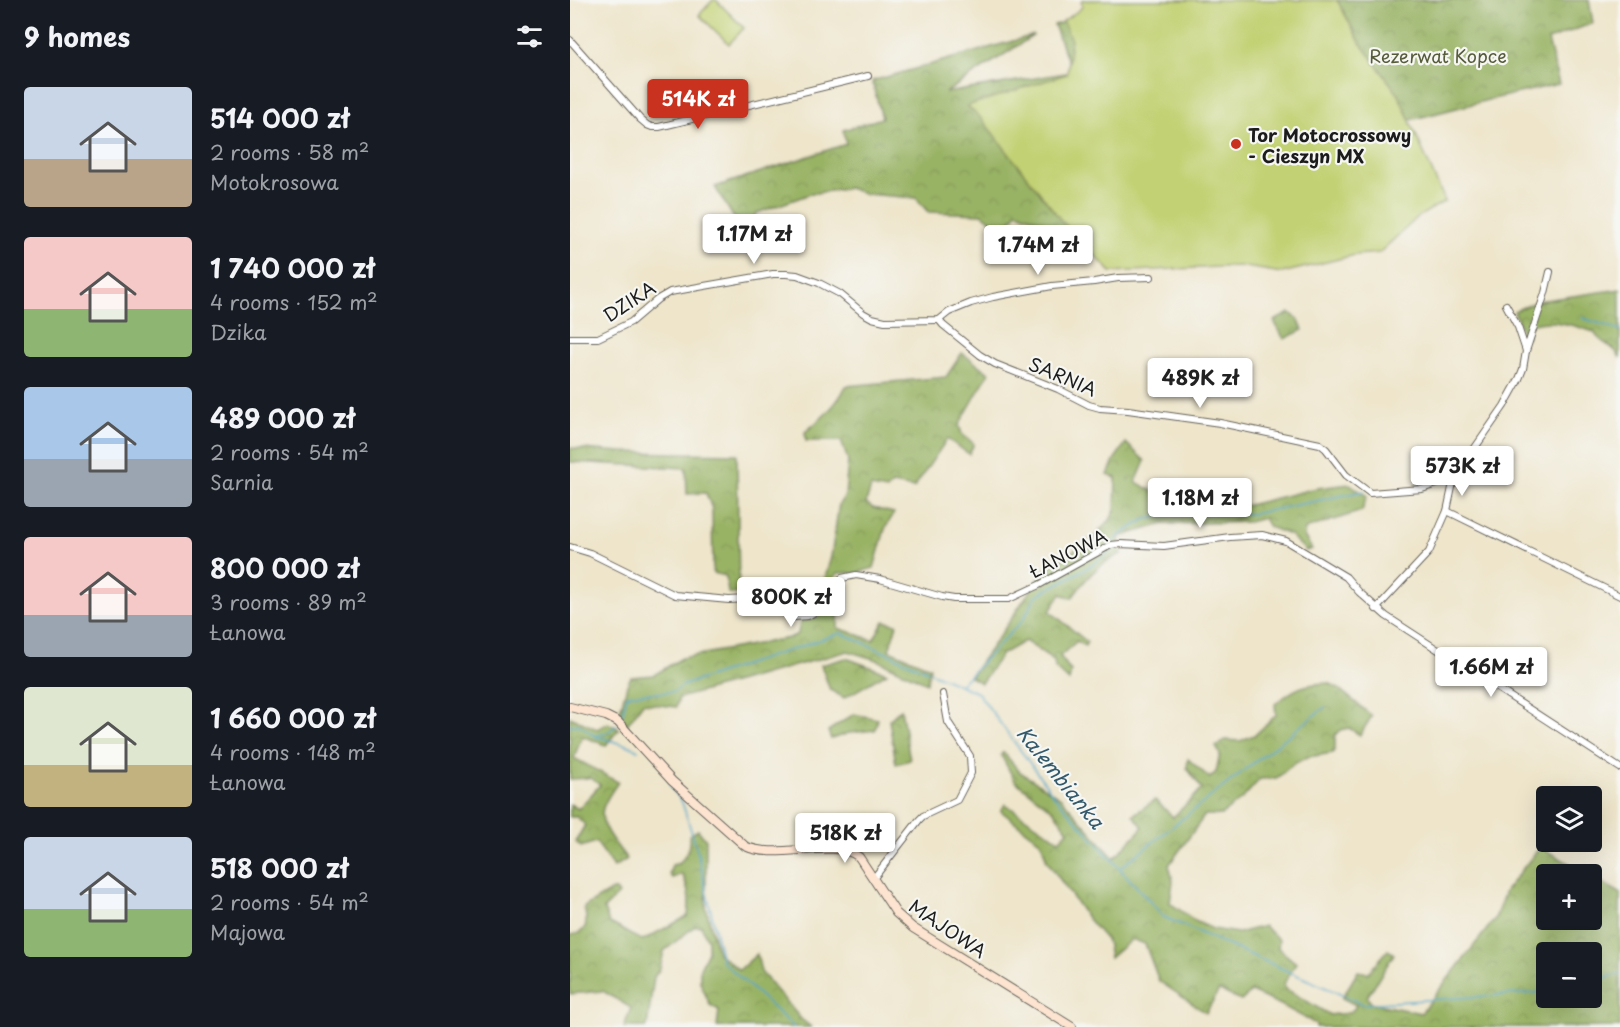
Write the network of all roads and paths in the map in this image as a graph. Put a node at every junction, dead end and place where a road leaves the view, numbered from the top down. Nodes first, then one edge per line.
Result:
1 (570, 40) edge
2 (868, 76) dead end
3 (1550, 272) dead end
4 (1151, 277) dead end
5 (1506, 305) dead end
6 (939, 320) junction
7 (570, 338) edge
8 (1526, 351) junction
9 (1454, 478) junction
10 (1447, 511) junction
11 (570, 547) edge
12 (1620, 596) edge
13 (1376, 609) junction
14 (943, 694) dead end
15 (570, 707) edge
16 (1620, 768) edge
17 (873, 879) junction
18 (1072, 1027) edge

1 - 2 street
3 - 8 street
4 - 6 street, DZIKA
5 - 8 street
6 - 7 street, DZIKA
6 - 9 street, SARNIA
8 - 9 street
9 - 10 street
10 - 12 street
10 - 13 street
11 - 13 street, ŁANOWA
13 - 16 street, ŁANOWA
14 - 17 street
15 - 17 street, MAJOWA
17 - 18 street, MAJOWA

